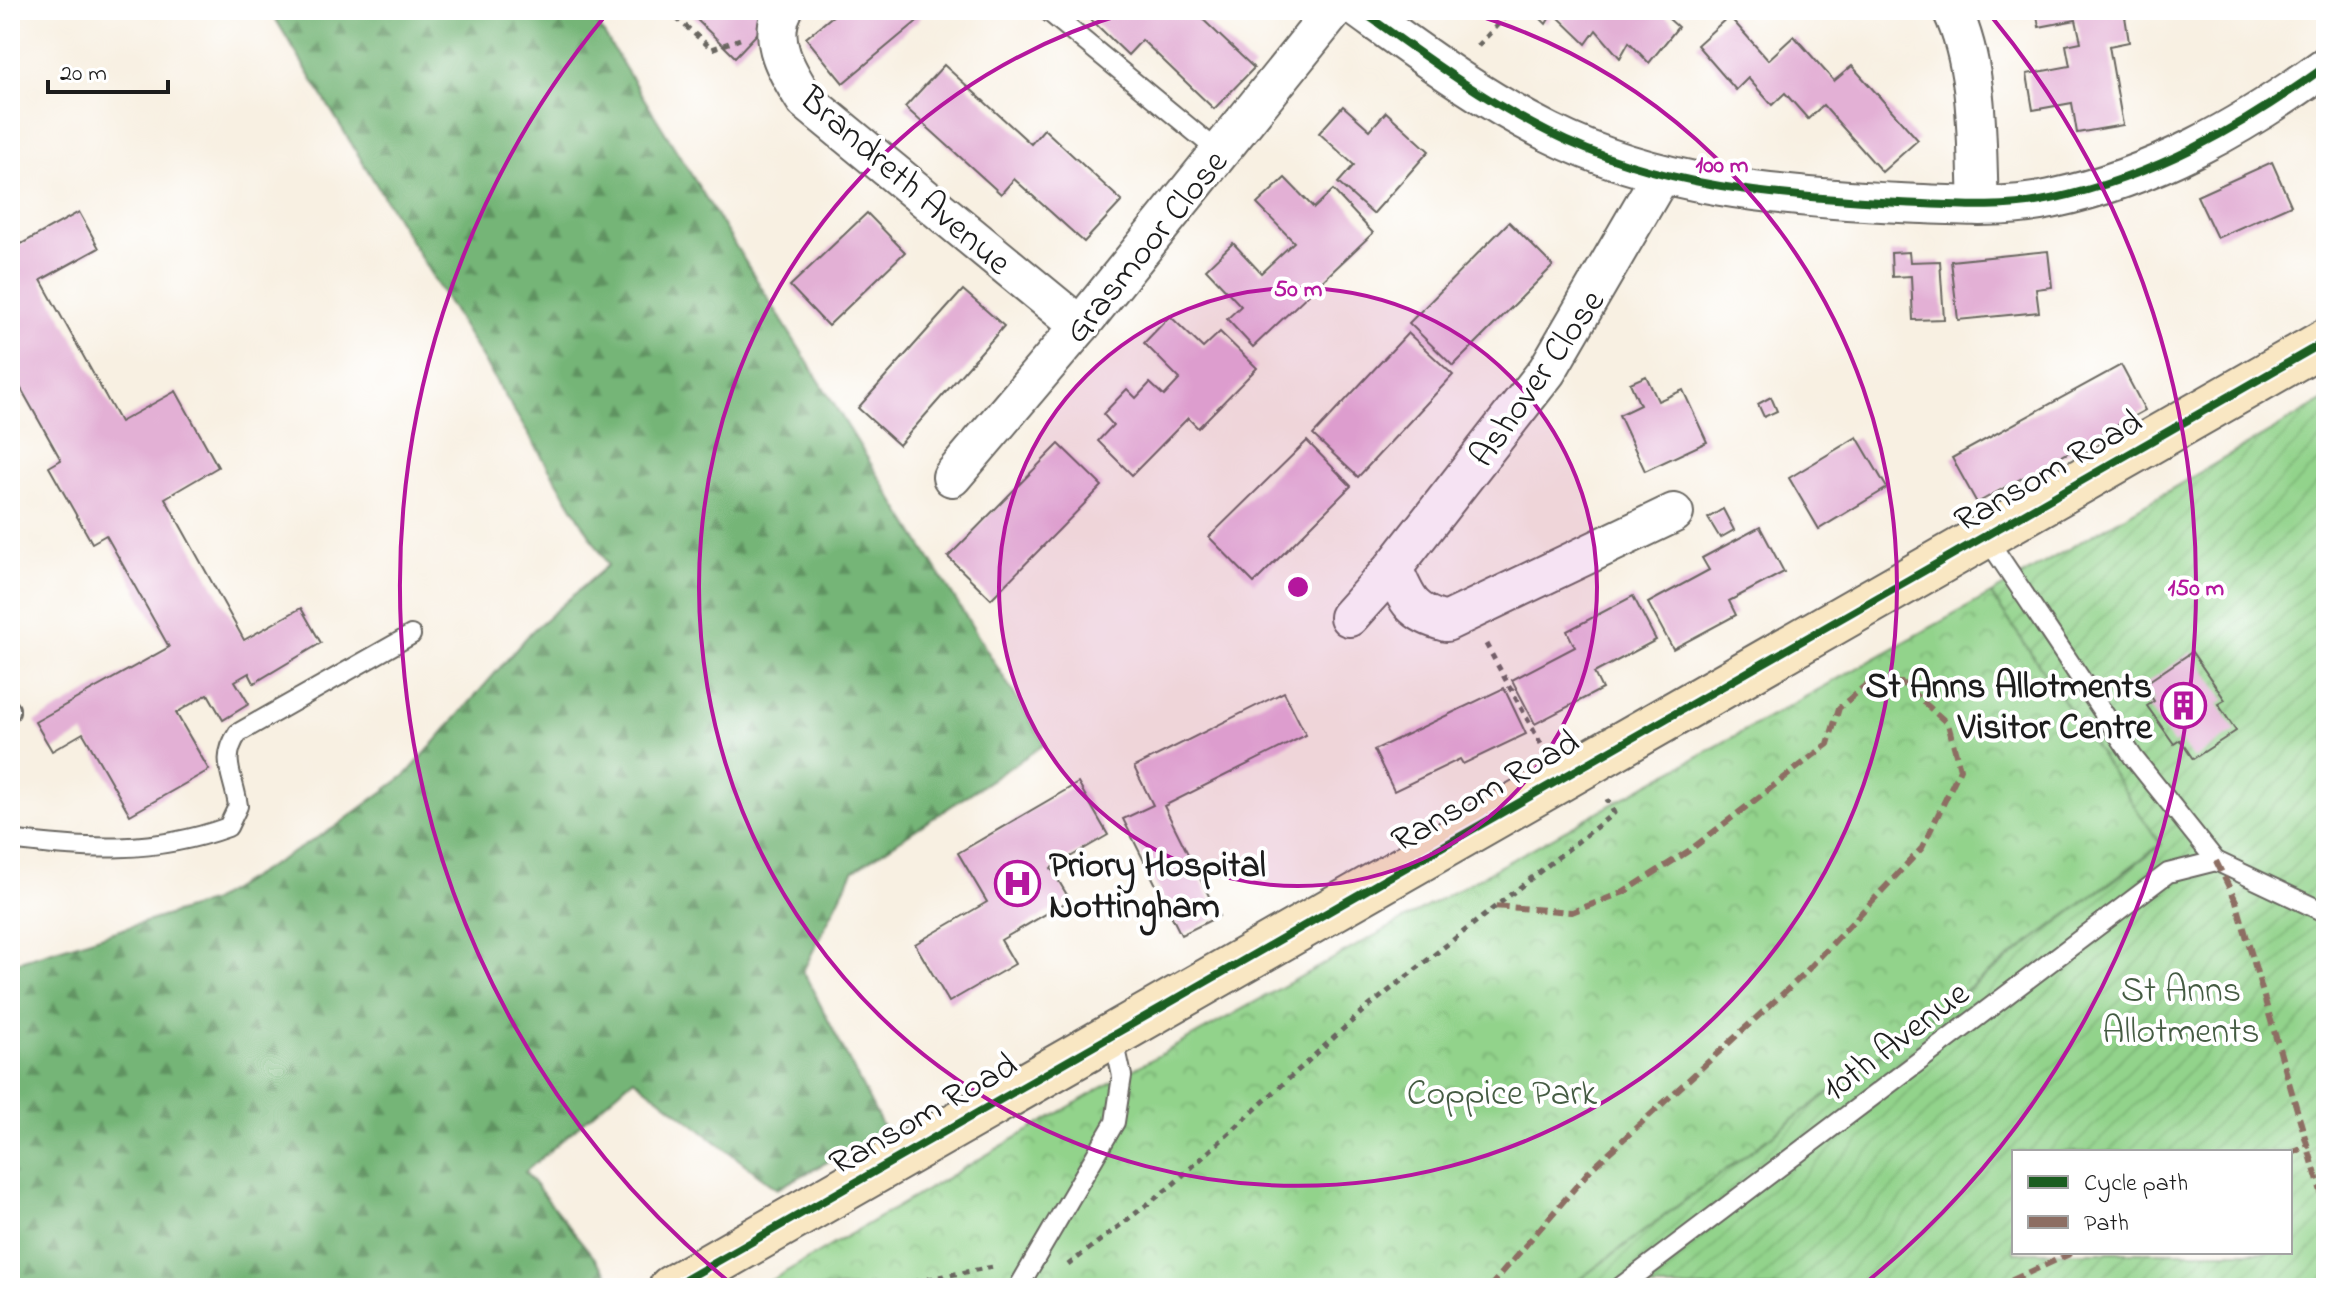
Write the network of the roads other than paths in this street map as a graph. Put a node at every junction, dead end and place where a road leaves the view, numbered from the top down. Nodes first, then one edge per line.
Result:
1 (1334, 10) edge
2 (1360, 10) edge
3 (1952, 10) edge
4 (1049, 12) dead end
5 (779, 18) edge
6 (2326, 66) edge
7 (1219, 152) junction
8 (1661, 175) junction
9 (1979, 206) junction
10 (1080, 326) junction
11 (2326, 341) edge
12 (952, 477) dead end
13 (1674, 513) dead end
14 (1986, 537) junction
15 (1393, 568) junction
16 (1349, 617) dead end
17 (411, 635) dead end
18 (10, 840) edge
19 (2216, 861) junction
20 (2326, 913) edge
21 (1113, 1034) junction
22 (671, 1288) edge
23 (1018, 1288) edge
24 (1619, 1288) edge

1 - 7 street, Grasmoor Close
2 - 8 street
3 - 9 street
4 - 7 lane
5 - 10 street, Brandreth Avenue
6 - 9 street
7 - 10 street, Grasmoor Close
8 - 9 street
8 - 15 street, Ashover Close
10 - 12 street, Grasmoor Close
11 - 14 street, Ransom Road
13 - 15 street
14 - 19 lane
14 - 21 street, Ransom Road
15 - 16 street, Ashover Close
17 - 18 lane
19 - 20 lane
19 - 24 lane, 10th Avenue
21 - 22 street, Ransom Road
21 - 23 lane

